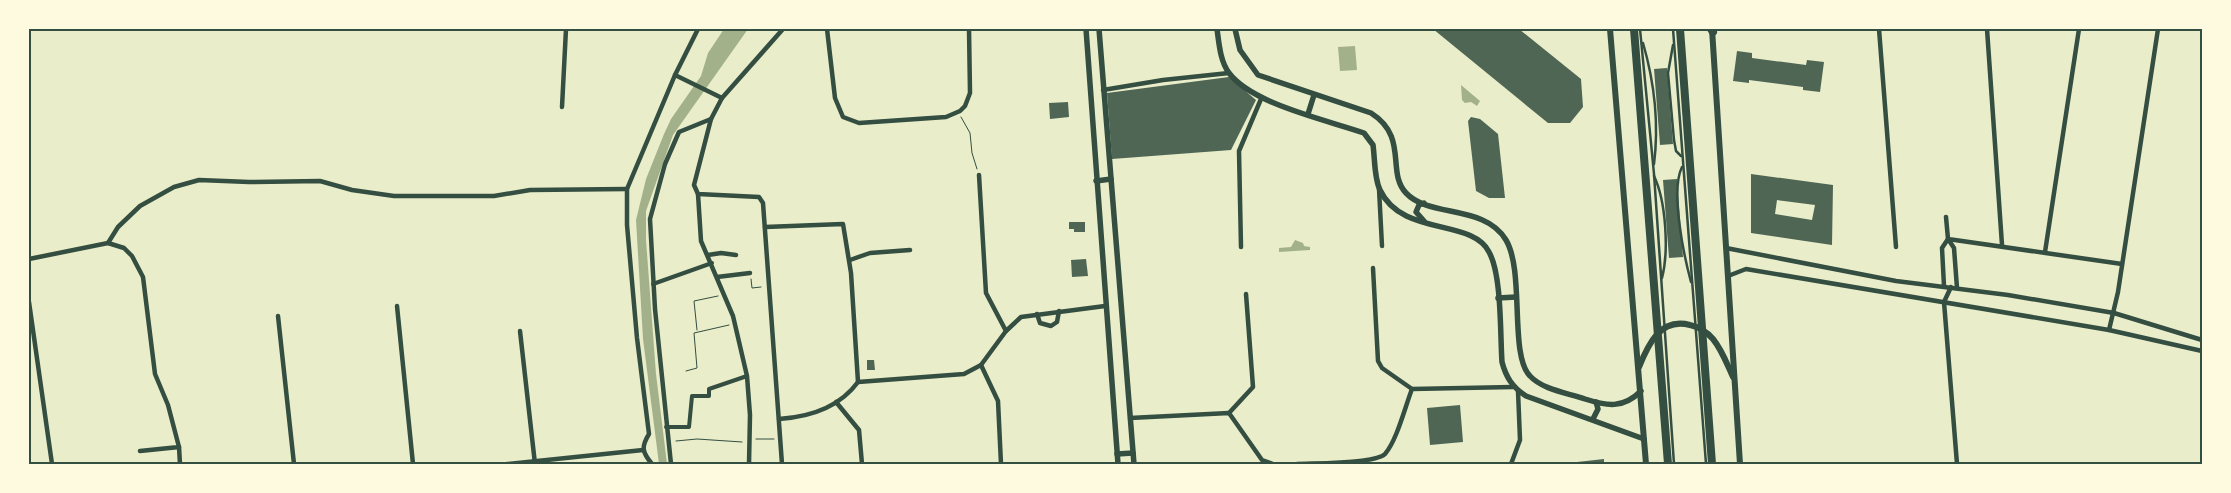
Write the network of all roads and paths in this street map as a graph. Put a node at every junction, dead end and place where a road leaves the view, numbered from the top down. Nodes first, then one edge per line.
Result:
1 (566, 29) edge
2 (698, 29) edge
3 (783, 29) edge
4 (827, 29) edge
5 (969, 29) edge
6 (1086, 29) edge
7 (1099, 29) edge
8 (1217, 29) edge
9 (1235, 29) edge
10 (1610, 29) edge
11 (1634, 29) edge
12 (1640, 29) edge
13 (1673, 29) edge
14 (1680, 29) edge
15 (1879, 29) edge
16 (1987, 29) edge
17 (2079, 29) edge
18 (2158, 29) edge
19 (1712, 30) edge
20 (1641, 37) junction
21 (1674, 40) junction
22 (1228, 73) junction
23 (676, 75) junction
24 (1104, 90) junction
25 (1314, 95) junction
26 (722, 98) junction
27 (1261, 98) junction
28 (562, 107) dead end
29 (960, 111) junction
30 (1308, 114) junction
31 (711, 119) junction
32 (1683, 157) junction
33 (1683, 165) junction
34 (1653, 168) junction
35 (1654, 174) junction
36 (979, 175) joint
37 (1111, 179) junction
38 (1096, 182) junction
39 (627, 189) junction
40 (1379, 189) junction
41 (698, 194) junction
42 (1424, 204) junction
43 (1946, 217) dead end
44 (1426, 224) junction
45 (765, 227) junction
46 (1948, 239) junction
47 (108, 243) junction
48 (2002, 245) junction
49 (1382, 246) dead end
50 (1240, 247) dead end
51 (1896, 247) dead end
52 (1726, 248) junction
53 (910, 250) dead end
54 (2045, 252) junction
55 (708, 255) junction
56 (736, 255) dead end
57 (29, 259) edge
58 (850, 260) junction
59 (712, 263) junction
60 (2122, 264) junction
61 (1373, 268) dead end
62 (750, 273) joint
63 (1728, 276) junction
64 (717, 277) junction
65 (1661, 281) junction
66 (1896, 281) junction
67 (653, 284) junction
68 (769, 286) junction
69 (1944, 286) junction
70 (1954, 287) junction
71 (1692, 288) junction
72 (1895, 293) junction
73 (723, 294) junction
74 (1246, 294) dead end
75 (1516, 297) junction
76 (1498, 298) junction
77 (29, 302) edge
78 (1944, 302) junction
79 (397, 306) dead end
80 (1105, 306) junction
81 (1059, 311) junction
82 (2114, 313) junction
83 (1037, 314) junction
84 (278, 316) dead end
85 (735, 324) junction
86 (1699, 328) junction
87 (1661, 329) junction
88 (2109, 330) junction
89 (520, 331) dead end
90 (697, 331) junction
91 (1006, 331) junction
92 (2202, 340) edge
93 (2202, 350) edge
94 (981, 364) junction
95 (1638, 370) junction
96 (686, 371) dead end
97 (747, 376) junction
98 (1735, 380) junction
99 (858, 382) junction
100 (1412, 389) junction
101 (1516, 389) junction
102 (1641, 391) junction
103 (836, 402) junction
104 (1596, 402) junction
105 (1229, 413) junction
106 (1130, 418) junction
107 (780, 419) junction
108 (1593, 419) junction
109 (666, 427) junction
110 (780, 438) junction
111 (1644, 440) junction
112 (668, 441) junction
113 (750, 441) junction
114 (179, 447) junction
115 (643, 450) junction
116 (140, 452) dead end
117 (1133, 453) junction
118 (1117, 454) junction
119 (1377, 458) junction
120 (1262, 462) edge
121 (535, 463) edge
122 (52, 464) edge
123 (180, 464) edge
124 (294, 464) edge
125 (413, 464) edge
126 (506, 464) edge
127 (652, 464) edge
128 (671, 464) edge
129 (676, 464) edge
130 (749, 464) edge
131 (782, 464) edge
132 (862, 464) edge
133 (1001, 464) edge
134 (1118, 464) edge
135 (1134, 464) edge
136 (1273, 464) edge
137 (1297, 464) edge
138 (1378, 464) edge
139 (1511, 464) edge
140 (1646, 464) edge
141 (1668, 464) edge
142 (1674, 464) edge
143 (1706, 464) edge
144 (1712, 464) edge
145 (1740, 464) edge
146 (1957, 464) edge

1 - 28 street
2 - 23 street
3 - 26 street
4 - 29 street
5 - 29 street
6 - 38 street
7 - 24 street
8 - 22 street
9 - 25 street
10 - 95 main road
11 - 87 highway
12 - 20 lane
13 - 21 lane
14 - 86 highway
15 - 51 street
16 - 48 street
17 - 54 street
18 - 60 street
19 - 52 main road
20 - 34 lane
20 - 34 lane
21 - 32 lane
21 - 32 lane
22 - 24 street
22 - 27 street
23 - 26 street
23 - 39 street
24 - 37 street
25 - 30 street
25 - 42 street
26 - 31 street
27 - 30 street
27 - 50 street
29 - 36 path
30 - 40 street
31 - 41 street
31 - 67 street
32 - 33 lane
33 - 71 lane
33 - 71 lane
34 - 35 lane
35 - 65 lane
35 - 65 lane
36 - 91 street
37 - 38 street
37 - 106 street
38 - 80 street
39 - 47 street
39 - 115 street
40 - 44 street
40 - 49 street
41 - 45 street
41 - 55 street
42 - 44 street
42 - 75 street
43 - 46 street
44 - 76 street
45 - 58 street
45 - 68 street
46 - 48 street
46 - 69 street
46 - 70 street
47 - 57 street
47 - 114 street
48 - 54 street
52 - 63 main road
52 - 66 street
53 - 58 street
54 - 60 street
55 - 56 street
55 - 59 street
58 - 99 street
59 - 64 street
59 - 67 street
60 - 82 street
61 - 100 street
62 - 64 street
62 - 68 path
63 - 72 street
63 - 98 main road
64 - 73 street
65 - 87 lane
66 - 69 street
66 - 72 street
67 - 109 street
68 - 107 street
69 - 70 street
70 - 78 street
70 - 82 street
71 - 86 lane
72 - 78 street
73 - 85 street
73 - 90 path
74 - 105 street
75 - 76 street
75 - 104 street
76 - 101 street
77 - 122 street
78 - 88 street
78 - 146 street
79 - 125 street
80 - 81 street
80 - 118 street
81 - 83 street
81 - 83 street
82 - 88 street
82 - 92 street
83 - 91 street
84 - 124 street
85 - 90 path
85 - 97 street
86 - 87 main road
86 - 98 main road
86 - 143 lane
86 - 144 highway
87 - 95 main road
87 - 141 highway
87 - 142 lane
88 - 93 street
89 - 121 street
90 - 96 path
91 - 94 street
94 - 99 street
94 - 133 street
95 - 102 main road
97 - 109 street
97 - 113 street
98 - 145 main road
99 - 103 street
100 - 101 street
100 - 119 street
101 - 108 street
101 - 139 street
102 - 104 street
102 - 111 main road
103 - 107 street
103 - 132 street
104 - 108 street
105 - 106 street
105 - 120 street
106 - 117 street
107 - 110 street
108 - 111 street
109 - 112 street
110 - 113 path
110 - 131 street
111 - 140 main road
112 - 113 path
112 - 128 street
113 - 130 street
114 - 116 street
114 - 123 street
115 - 121 street
115 - 127 street
117 - 118 street
117 - 135 street
118 - 134 street
119 - 137 street
119 - 138 street
120 - 136 street
121 - 126 street
128 - 129 street

